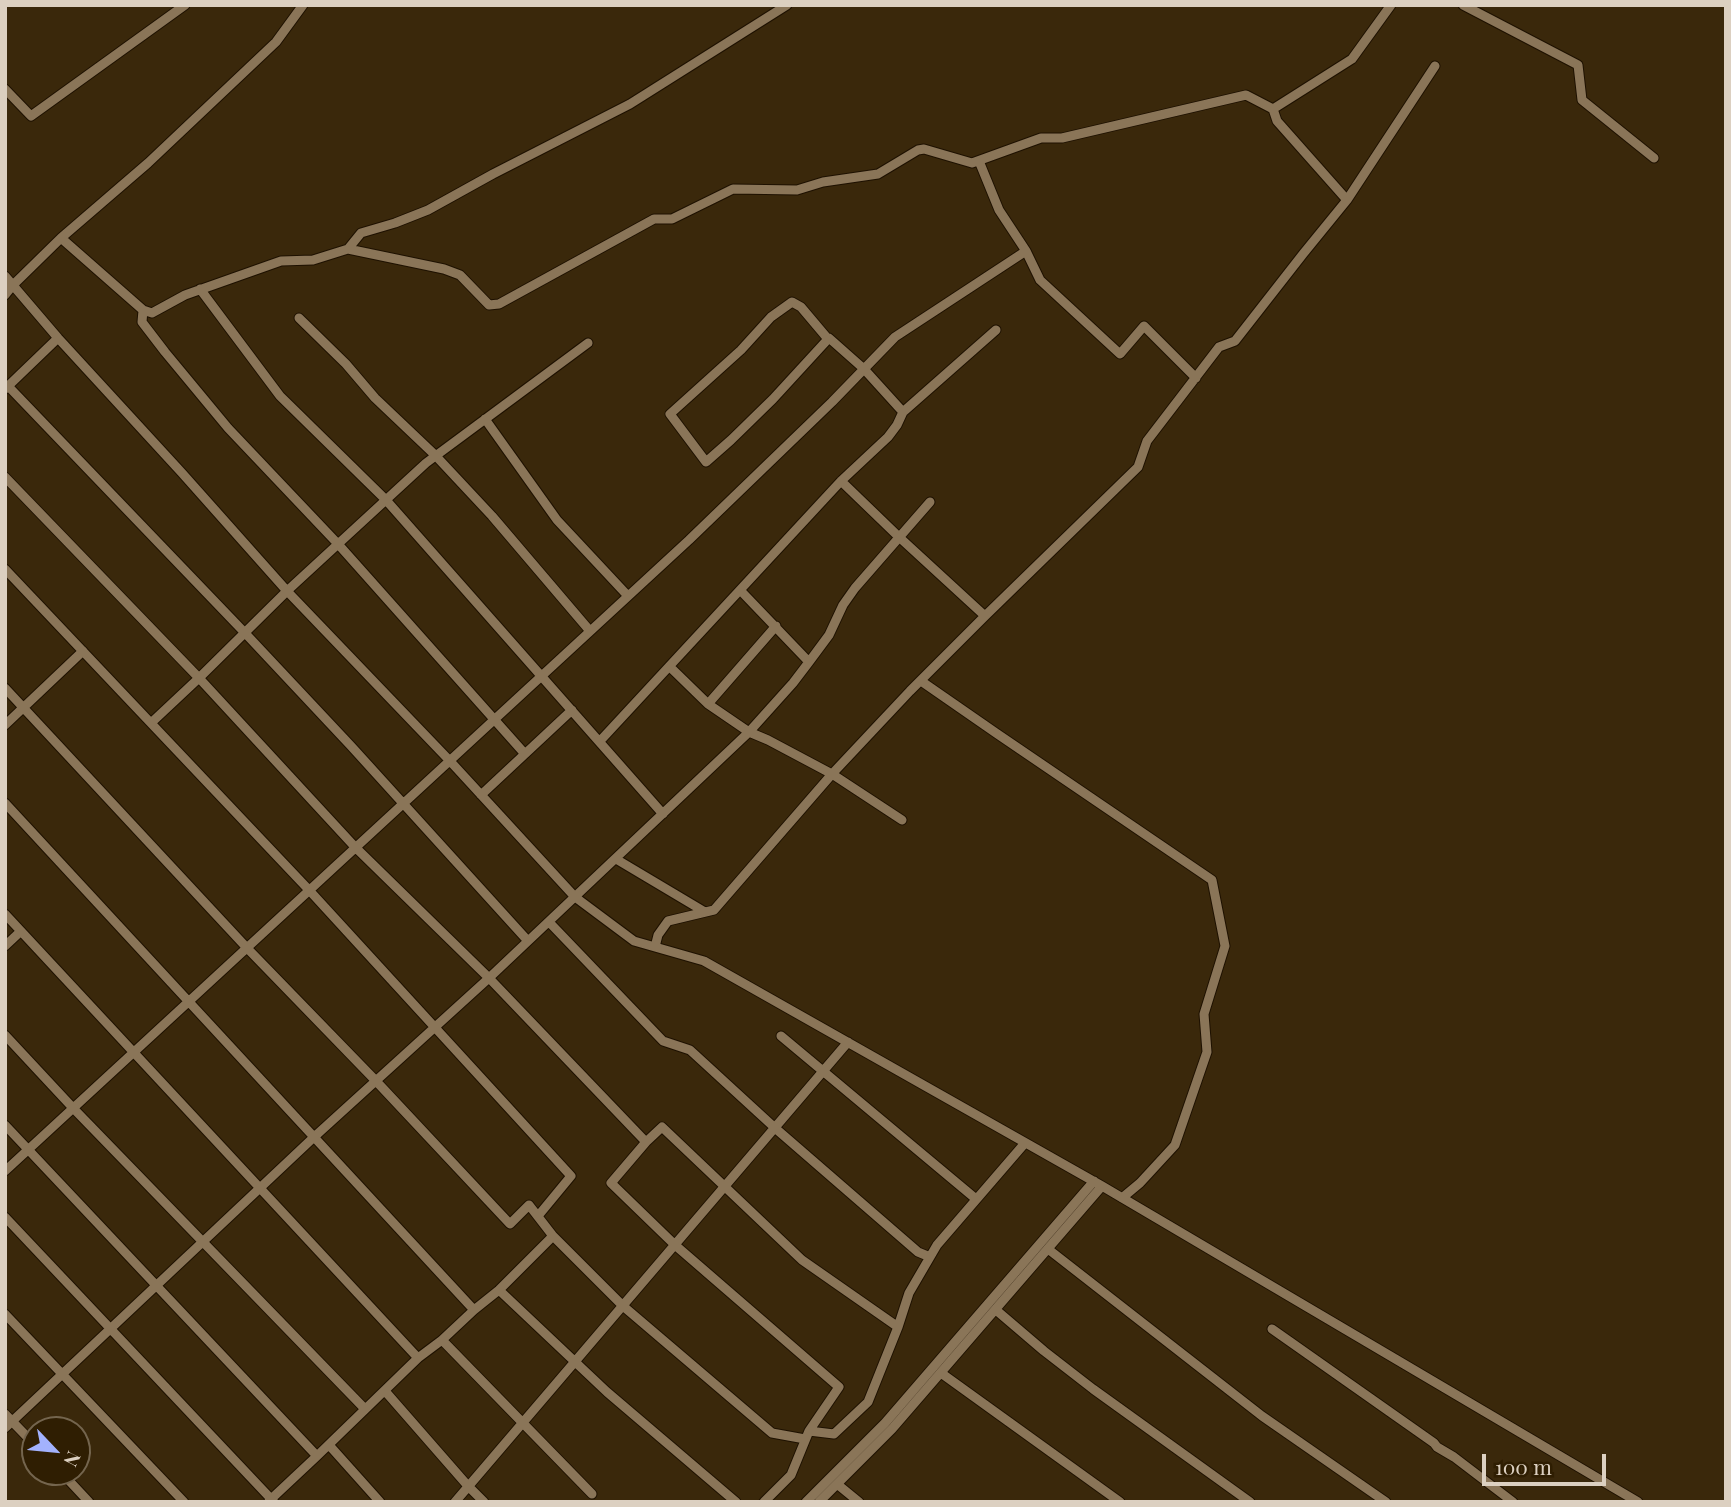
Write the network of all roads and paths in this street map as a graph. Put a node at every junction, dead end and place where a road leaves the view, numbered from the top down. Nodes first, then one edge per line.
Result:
1 (185, 5) edge
2 (303, 5) edge
3 (787, 5) edge
4 (1391, 5) edge
5 (1464, 5) edge
6 (1434, 66) dead end
7 (5, 89) edge
8 (1273, 109) junction
9 (1654, 158) dead end
10 (979, 161) junction
11 (1347, 200) junction
12 (61, 238) junction
13 (348, 249) junction
14 (1026, 251) junction
15 (5, 276) edge
16 (13, 285) junction
17 (200, 289) junction
18 (5, 295) edge
19 (143, 310) junction
20 (299, 318) dead end
21 (996, 330) dead end
22 (58, 338) junction
23 (828, 339) junction
24 (589, 343) dead end
25 (864, 369) junction
26 (1196, 378) junction
27 (7, 388) edge
28 (903, 412) junction
29 (485, 419) junction
30 (435, 456) junction
31 (5, 477) edge
32 (841, 481) junction
33 (386, 500) junction
34 (930, 502) dead end
35 (899, 537) junction
36 (338, 544) junction
37 (6, 572) edge
38 (740, 590) junction
39 (287, 591) junction
40 (628, 596) junction
41 (985, 616) junction
42 (776, 626) junction
43 (590, 631) junction
44 (245, 633) junction
45 (83, 651) junction
46 (809, 662) junction
47 (670, 667) junction
48 (542, 675) junction
49 (199, 678) junction
50 (921, 681) junction
51 (5, 688) edge
52 (708, 704) junction
53 (23, 708) junction
54 (572, 710) junction
55 (495, 719) junction
56 (150, 723) junction
57 (5, 725) edge
58 (749, 732) junction
59 (600, 741) junction
60 (525, 754) junction
61 (450, 761) junction
62 (832, 774) junction
63 (481, 794) junction
64 (5, 803) edge
65 (403, 804) junction
66 (663, 814) junction
67 (902, 820) dead end
68 (355, 847) junction
69 (616, 859) junction
70 (309, 890) junction
71 (575, 897) junction
72 (705, 912) junction
73 (5, 914) edge
74 (549, 922) junction
75 (21, 931) junction
76 (528, 941) junction
77 (5, 946) edge
78 (655, 947) junction
79 (247, 948) junction
80 (489, 978) junction
81 (188, 1001) junction
82 (436, 1027) junction
83 (5, 1035) edge
84 (780, 1036) dead end
85 (848, 1042) junction
86 (133, 1053) junction
87 (823, 1072) junction
88 (376, 1081) junction
89 (73, 1108) junction
90 (5, 1125) edge
91 (775, 1128) junction
92 (313, 1138) junction
93 (646, 1142) junction
94 (1026, 1143) junction
95 (28, 1150) junction
96 (5, 1171) edge
97 (1098, 1184) junction
98 (725, 1186) junction
99 (260, 1188) junction
100 (1122, 1198) junction
101 (976, 1199) junction
102 (538, 1216) junction
103 (5, 1217) edge
104 (553, 1236) junction
105 (202, 1241) junction
106 (675, 1245) junction
107 (1048, 1249) junction
108 (930, 1257) junction
109 (156, 1286) junction
110 (499, 1290) junction
111 (623, 1306) junction
112 (474, 1310) junction
113 (996, 1310) junction
114 (5, 1314) edge
115 (898, 1327) junction
116 (111, 1329) junction
117 (1272, 1329) dead end
118 (442, 1340) junction
119 (418, 1358) junction
120 (575, 1362) junction
121 (941, 1373) junction
122 (62, 1374) junction
123 (385, 1391) junction
124 (365, 1409) junction
125 (5, 1413) edge
126 (522, 1423) junction
127 (9, 1425) edge
128 (807, 1435) junction
129 (329, 1445) junction
130 (317, 1456) junction
131 (837, 1484) junction
132 (74, 1486) edge
133 (468, 1486) junction
134 (592, 1494) dead end
135 (271, 1501) edge
136 (89, 1502) edge
137 (184, 1502) edge
138 (380, 1502) edge
139 (455, 1502) edge
140 (484, 1502) edge
141 (736, 1502) edge
142 (764, 1502) edge
143 (806, 1502) edge
144 (819, 1502) edge
145 (859, 1502) edge
146 (1120, 1502) edge
147 (1250, 1502) edge
148 (1386, 1502) edge
149 (1513, 1502) edge
150 (1637, 1502) edge

1 - 7 street
2 - 12 street
3 - 13 street
4 - 8 street
5 - 9 street
6 - 11 street
8 - 10 street
8 - 11 street
10 - 13 street
10 - 14 street
11 - 26 street
12 - 16 street
12 - 19 street
13 - 17 street
14 - 25 street
14 - 26 street
15 - 16 street
16 - 18 street
16 - 22 street
17 - 19 street
17 - 33 street
19 - 36 street
20 - 30 street
21 - 28 street
22 - 27 street
22 - 39 street
23 - 23 street
23 - 25 street
24 - 29 street
25 - 28 street
25 - 40 street
26 - 41 street
27 - 44 street
28 - 32 street
29 - 30 street
29 - 40 street
30 - 33 street
30 - 43 street
31 - 49 street
32 - 35 street
32 - 38 street
33 - 36 street
33 - 48 street
34 - 35 street
35 - 41 street
35 - 46 street
36 - 39 street
36 - 55 street
37 - 45 street
38 - 42 street
38 - 47 street
39 - 44 street
39 - 61 street
40 - 43 street
41 - 50 street
42 - 46 street
42 - 52 street
43 - 48 street
44 - 49 street
44 - 65 street
45 - 53 street
45 - 56 street
46 - 58 street
47 - 52 street
47 - 59 street
48 - 54 street
48 - 55 street
49 - 56 street
49 - 68 street
50 - 62 street
50 - 100 street
51 - 53 street
52 - 58 street
53 - 57 street
53 - 79 street
54 - 59 street
54 - 60 street
55 - 60 street
55 - 61 street
56 - 70 street
58 - 62 street
58 - 66 street
59 - 66 street
60 - 63 street
61 - 63 street
61 - 65 street
62 - 67 street
62 - 72 street
63 - 71 street
64 - 81 street
65 - 68 street
65 - 76 street
66 - 69 street
68 - 70 street
68 - 80 street
69 - 71 street
69 - 72 street
70 - 79 street
70 - 82 street
71 - 74 street
71 - 78 street
72 - 78 street
73 - 75 street
74 - 76 street
74 - 91 street
75 - 77 street
75 - 86 street
76 - 80 street
78 - 85 street
79 - 81 street
79 - 88 street
80 - 82 street
80 - 93 street
81 - 86 street
81 - 92 street
82 - 88 street
82 - 102 street
83 - 89 street
84 - 87 street
85 - 87 street
85 - 94 street
86 - 89 street
86 - 99 street
87 - 91 street
87 - 101 street
88 - 92 street
88 - 102 street
89 - 95 street
89 - 105 street
90 - 95 street
91 - 98 street
91 - 108 street
92 - 99 street
92 - 112 street
93 - 98 street
93 - 106 street
94 - 97 street
94 - 101 street
95 - 96 street
95 - 109 street
97 - 100 street
97 - 107 street
97 - 143 street
98 - 106 street
98 - 115 street
99 - 105 street
99 - 119 street
100 - 150 street
101 - 108 street
102 - 104 street
103 - 116 street
104 - 110 street
104 - 111 street
105 - 109 street
105 - 124 street
106 - 111 street
106 - 128 street
107 - 113 street
107 - 148 street
108 - 115 street
109 - 116 street
109 - 130 street
110 - 112 street
110 - 120 street
111 - 120 street
111 - 128 street
112 - 118 street
113 - 121 street
113 - 147 street
114 - 122 street
115 - 128 street
116 - 122 street
116 - 135 street
117 - 149 street
118 - 119 street
118 - 126 street
119 - 123 street
120 - 126 street
120 - 141 street
121 - 131 street
121 - 146 street
122 - 127 street
122 - 137 street
123 - 124 street
123 - 133 street
124 - 129 street
125 - 127 street
126 - 133 street
126 - 134 street
128 - 142 street
129 - 130 street
129 - 138 street
130 - 135 street
131 - 144 street
131 - 145 street
132 - 136 street
133 - 139 street
133 - 140 street

